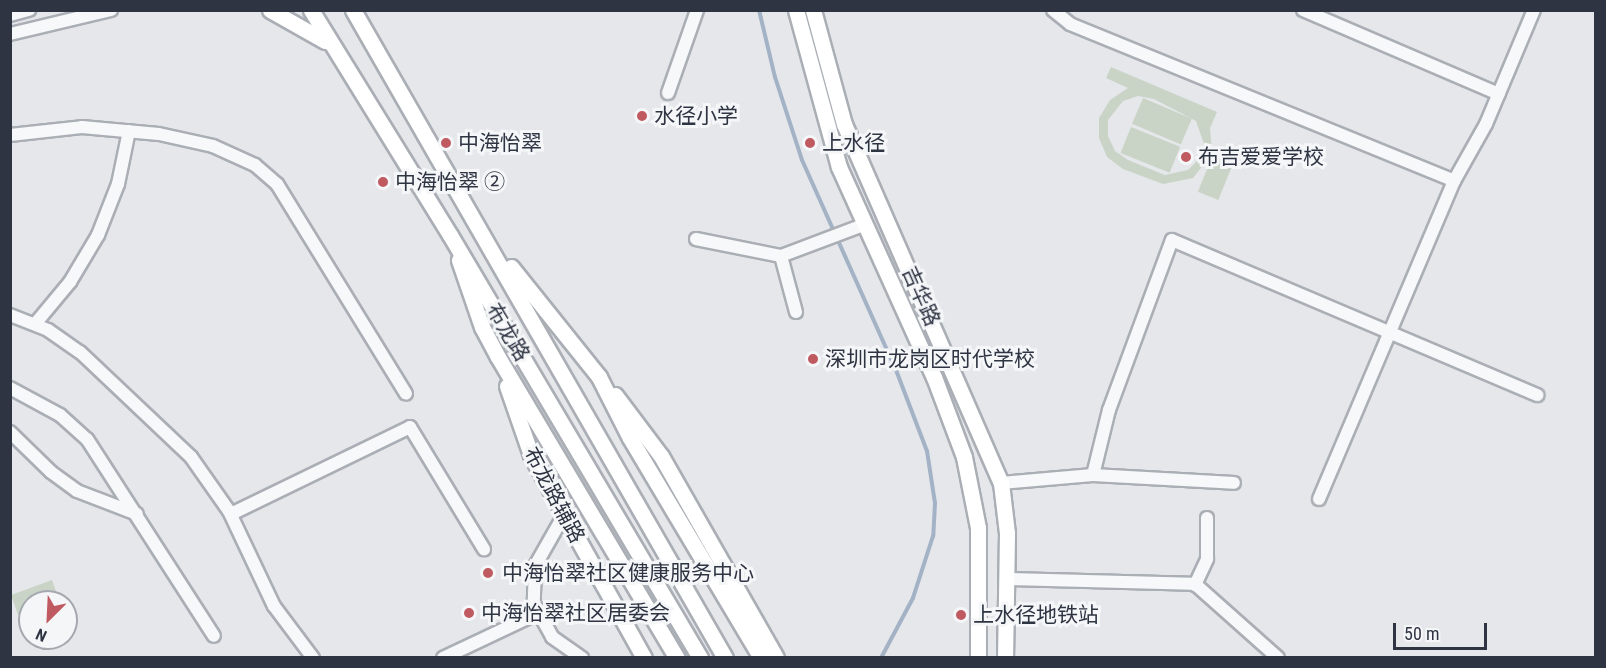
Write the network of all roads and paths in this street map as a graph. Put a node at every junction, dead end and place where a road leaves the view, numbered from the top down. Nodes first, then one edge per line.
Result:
1 (29, 10) edge
2 (111, 10) edge
3 (270, 10) edge
4 (311, 10) edge
5 (353, 10) edge
6 (697, 10) edge
7 (796, 10) edge
8 (813, 10) edge
9 (1053, 10) edge
10 (1303, 10) edge
11 (1534, 10) edge
12 (10, 15) edge
13 (10, 34) edge
14 (327, 43) junction
15 (668, 93) dead end
16 (1499, 94) junction
17 (129, 131) junction
18 (10, 135) edge
19 (1454, 181) junction
20 (866, 224) junction
21 (450, 235) junction
22 (696, 239) dead end
23 (488, 241) junction
24 (781, 256) junction
25 (796, 312) dead end
26 (10, 315) edge
27 (35, 324) junction
28 (1390, 332) junction
29 (498, 357) junction
30 (599, 377) junction
31 (10, 388) edge
32 (406, 394) dead end
33 (1537, 394) dead end
34 (10, 432) edge
35 (1093, 475) junction
36 (1001, 483) junction
37 (1234, 483) dead end
38 (1319, 499) dead end
39 (137, 514) junction
40 (231, 514) junction
41 (564, 515) junction
42 (1207, 519) dead end
43 (484, 549) dead end
44 (1006, 579) junction
45 (1195, 585) junction
46 (538, 613) junction
47 (214, 636) dead end
48 (313, 657) edge
49 (443, 657) edge
50 (582, 657) edge
51 (644, 657) edge
52 (677, 657) edge
53 (700, 657) edge
54 (725, 657) edge
55 (761, 657) edge
56 (776, 657) edge
57 (978, 657) edge
58 (1005, 657) edge
59 (1278, 657) edge

1 - 12 street
2 - 13 street
3 - 14 main road
4 - 14 main road, 布龙路
5 - 23 main road, 布龙路
6 - 15 street
7 - 20 main road, 吉华路
8 - 36 main road, 吉华路
9 - 19 street
10 - 16 street
11 - 16 street
14 - 21 main road, 布龙路
16 - 19 street
17 - 18 street
17 - 27 street
17 - 32 street
19 - 28 street
20 - 24 street
20 - 57 main road, 吉华路
21 - 29 main road
21 - 53 main road, 布龙路
22 - 24 street
23 - 30 main road
23 - 54 main road, 布龙路
24 - 25 street
26 - 27 street
27 - 40 street
28 - 33 street
28 - 35 street
28 - 38 street
29 - 41 main road, 布龙路辅路
29 - 52 main road
30 - 55 main road
30 - 56 main road
31 - 39 street
34 - 39 street
35 - 36 street
35 - 37 street
36 - 44 main road, 吉华路
39 - 47 street
40 - 43 street
40 - 48 street
41 - 46 street
41 - 51 main road, 布龙路辅路
42 - 45 street
44 - 45 street
44 - 58 main road, 吉华路
45 - 59 street
46 - 49 street
46 - 50 street

